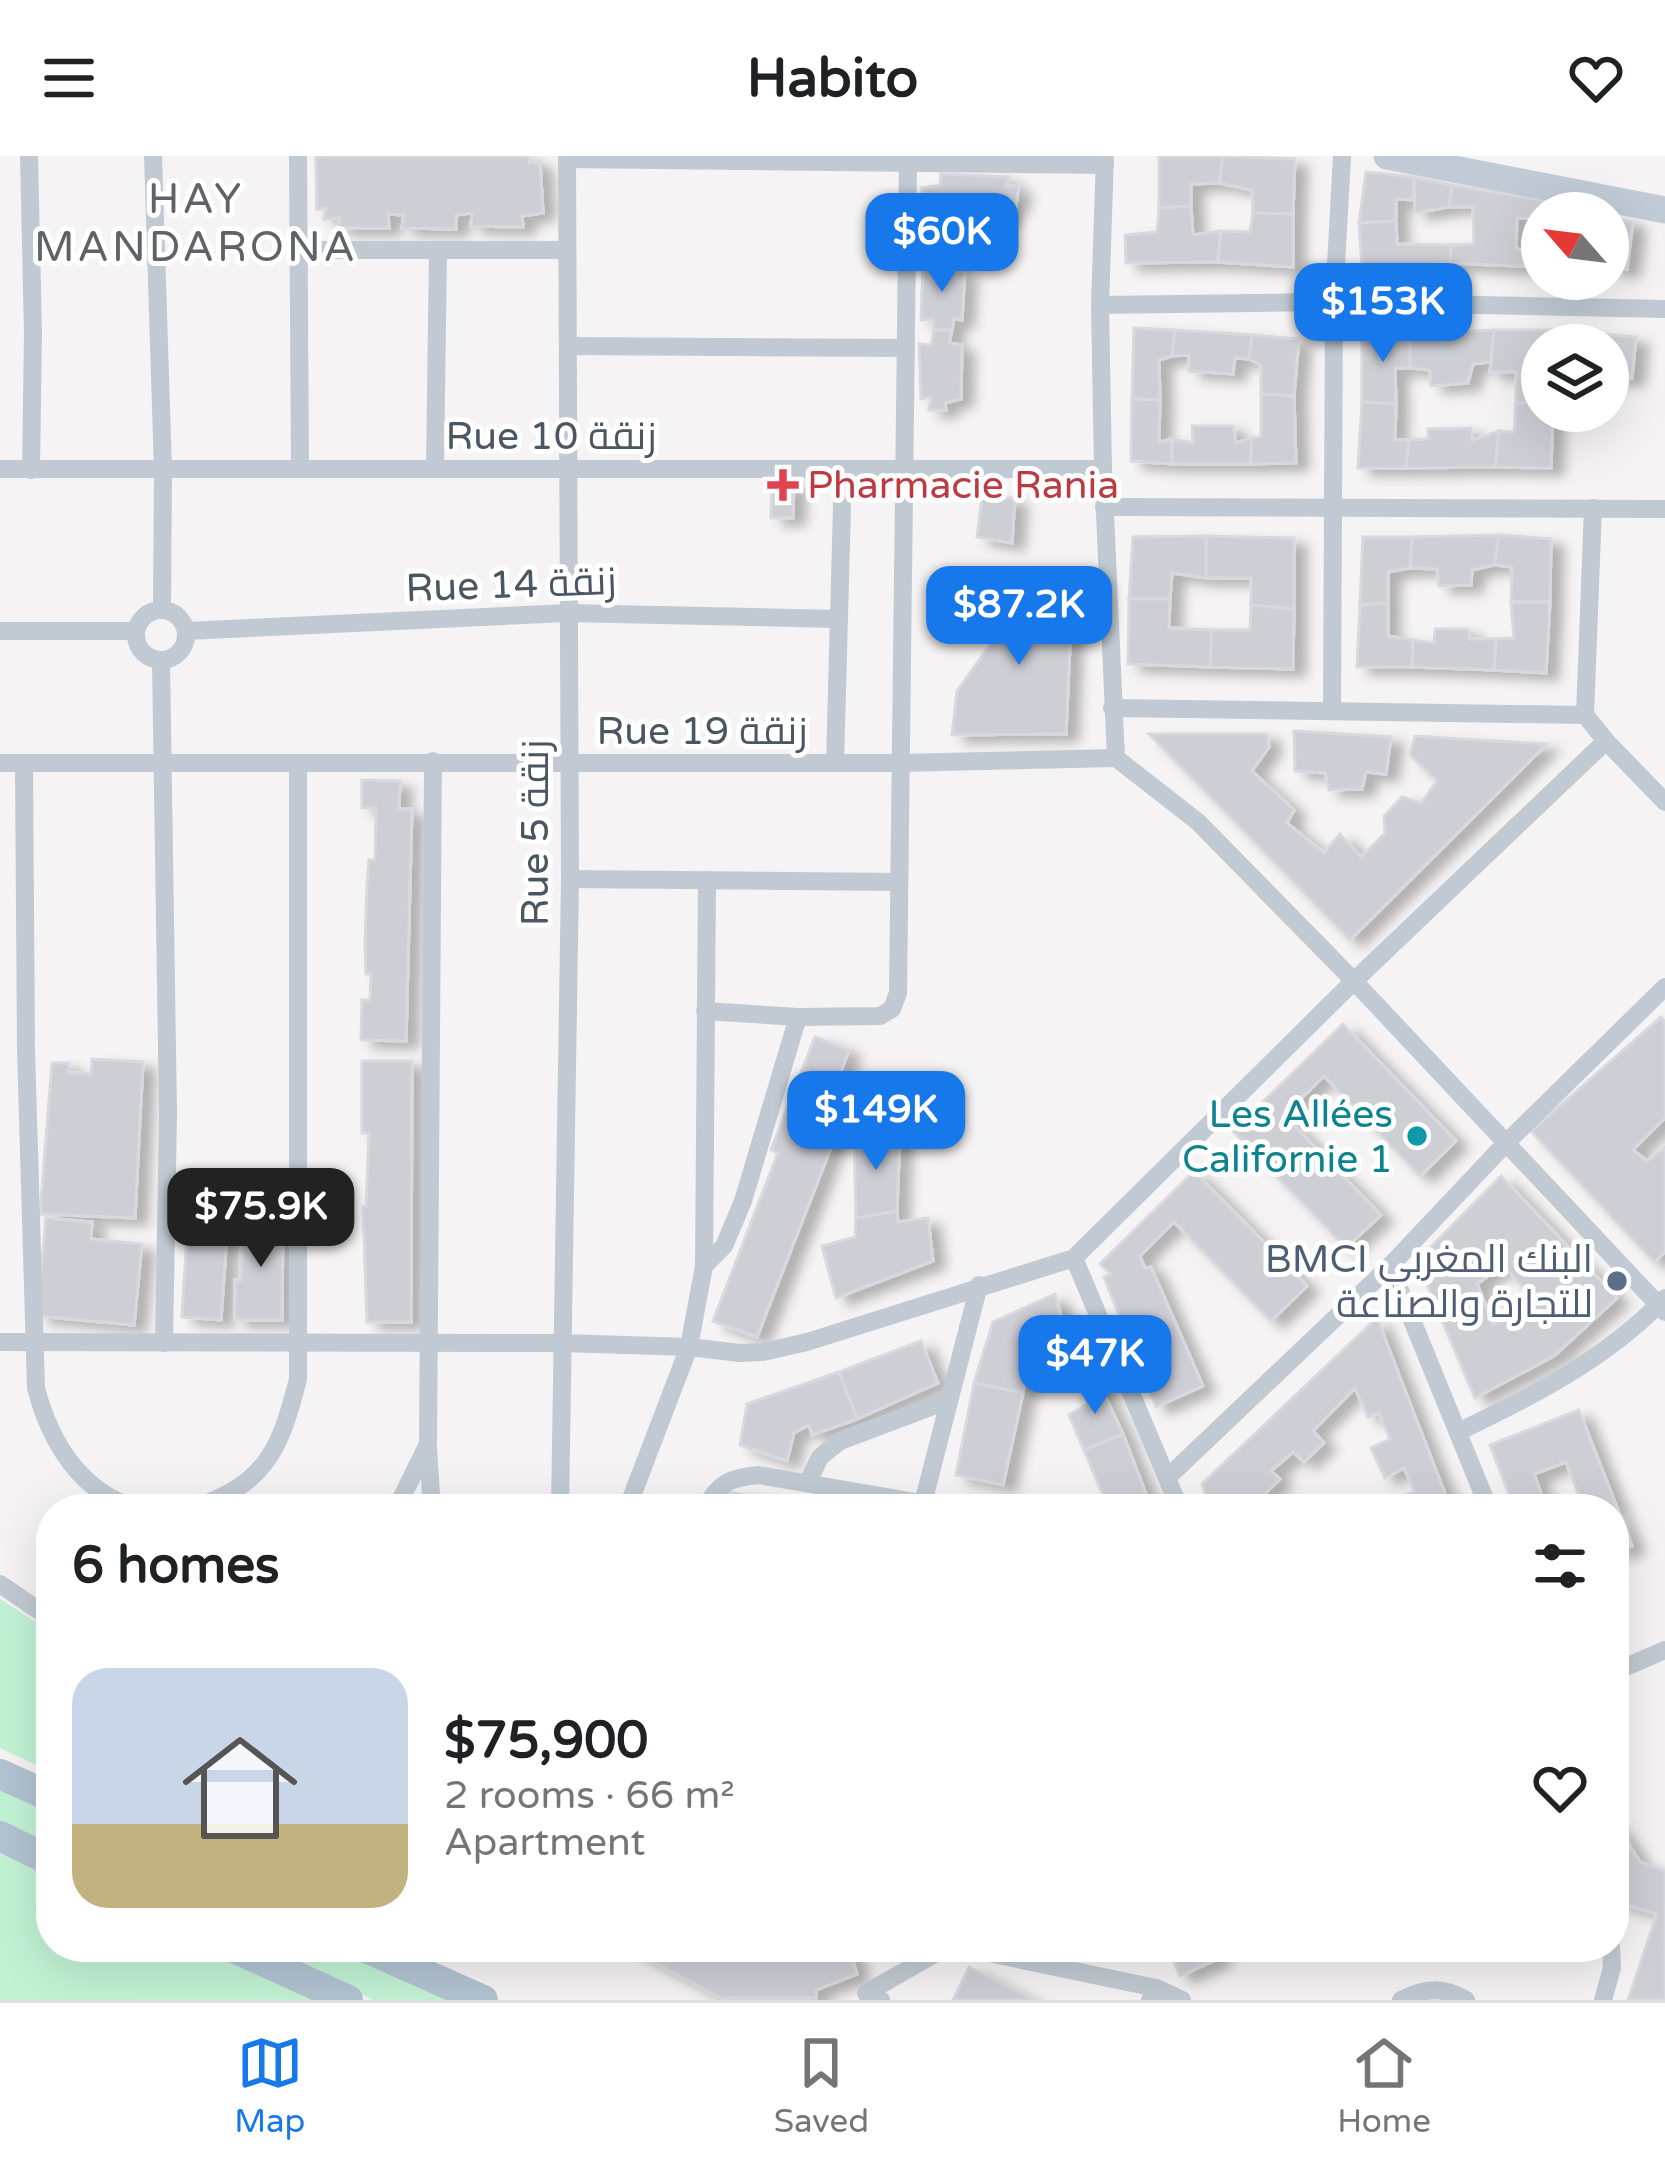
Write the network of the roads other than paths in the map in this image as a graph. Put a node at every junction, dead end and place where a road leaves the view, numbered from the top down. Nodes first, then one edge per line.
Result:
1 (29, 156) edge
2 (153, 156) edge
3 (298, 156) edge
4 (1342, 156) edge
5 (1387, 156) edge
6 (567, 158) edge
7 (1105, 160) edge
8 (908, 162) junction
9 (1665, 210) edge
10 (298, 250) junction
11 (438, 250) junction
12 (566, 250) junction
13 (1334, 302) junction
14 (1100, 305) junction
15 (1665, 309) edge
16 (568, 346) junction
17 (906, 348) junction
18 (300, 469) junction
19 (435, 469) junction
20 (566, 469) junction
21 (1103, 469) junction
22 (0, 470) edge
23 (31, 470) junction
24 (163, 470) junction
25 (843, 470) junction
26 (904, 470) junction
27 (1104, 507) junction
28 (1593, 508) junction
29 (1335, 509) junction
30 (1665, 509) edge
31 (162, 610) junction
32 (567, 613) junction
33 (838, 619) junction
34 (0, 631) edge
35 (136, 631) junction
36 (186, 631) junction
37 (161, 660) junction
38 (1112, 708) junction
39 (1332, 711) junction
40 (1585, 715) junction
41 (1606, 741) junction
42 (1116, 758) junction
43 (166, 761) junction
44 (433, 761) junction
45 (0, 763) edge
46 (24, 763) junction
47 (298, 763) junction
48 (835, 763) junction
49 (569, 764) junction
50 (899, 764) junction
51 (1665, 802) edge
52 (569, 879) junction
53 (707, 880) junction
54 (899, 882) junction
55 (1354, 981) junction
56 (1665, 987) edge
57 (705, 1011) junction
58 (798, 1017) junction
59 (1506, 1143) junction
60 (1074, 1258) junction
61 (704, 1266) junction
62 (1390, 1266) junction
63 (979, 1286) junction
64 (1663, 1305) edge
65 (0, 1342) edge
66 (33, 1342) junction
67 (164, 1343) junction
68 (430, 1343) junction
69 (561, 1343) junction
70 (298, 1345) junction
71 (689, 1347) junction
72 (949, 1400) junction
73 (1460, 1431) junction
74 (428, 1444) junction
75 (1168, 1477) junction
76 (808, 1482) junction
77 (105, 1494) edge
78 (228, 1494) edge
79 (403, 1494) edge
80 (431, 1494) edge
81 (560, 1494) edge
82 (633, 1494) edge
83 (712, 1494) edge
84 (874, 1494) edge
85 (925, 1494) edge
86 (1174, 1494) edge
87 (1483, 1494) edge
88 (0, 1584) edge
89 (36, 1609) edge
90 (1665, 1650) edge
91 (1629, 1666) edge
92 (0, 1774) edge
93 (36, 1790) edge
94 (0, 1837) edge
95 (36, 1854) edge
96 (265, 1962) edge
97 (425, 1962) edge
98 (923, 1962) edge
99 (1022, 1962) edge
100 (1612, 1962) edge
101 (1153, 1994) edge
102 (866, 1998) edge
103 (348, 2000) edge
104 (483, 2000) edge
105 (1183, 2000) edge
106 (1401, 2000) edge
107 (1466, 2000) edge
108 (1604, 2000) edge

1 - 23 street
2 - 24 street
3 - 10 street
4 - 13 street
5 - 9 street
6 - 8 street
6 - 12 street, Rue 5 زنقة
7 - 8 street
7 - 14 street
8 - 17 street
10 - 11 street
10 - 18 street
11 - 12 street
11 - 19 street
12 - 16 street, Rue 5 زنقة
13 - 14 street
13 - 15 street
13 - 29 street
14 - 21 street
16 - 17 street
16 - 20 street, Rue 5 زنقة
17 - 26 street
18 - 19 street, Rue 10 زنقة
18 - 24 street, Rue 10 زنقة
19 - 20 street, Rue 10 زنقة
20 - 25 street, Rue 10 زنقة
20 - 32 street, Rue 5 زنقة
21 - 26 street, Rue 10 زنقة
21 - 27 street
22 - 23 street, Rue 10 زنقة
23 - 24 street, Rue 10 زنقة
24 - 31 street
25 - 26 street, Rue 10 زنقة
25 - 33 street
26 - 50 street
27 - 29 street
27 - 38 street
28 - 29 street
28 - 30 street
28 - 40 street
29 - 39 street
31 - 35 street
31 - 36 street
32 - 33 street, Rue 14 زنقة
32 - 36 street, Rue 14 زنقة
32 - 49 street, Rue 5 زنقة
33 - 48 street
34 - 35 street
35 - 37 street
36 - 37 street
37 - 43 street
38 - 39 street
38 - 42 street
39 - 40 street
40 - 41 street
41 - 51 street
41 - 55 street
42 - 50 street, Rue 19 زنقة
42 - 55 street
43 - 46 street, Rue 19 زنقة
43 - 47 street, Rue 19 زنقة
43 - 67 street
44 - 47 street, Rue 19 زنقة
44 - 49 street, Rue 19 زنقة
44 - 68 street
45 - 46 street, Rue 19 زنقة
46 - 66 street
47 - 70 street
48 - 49 street, Rue 19 زنقة
48 - 50 street, Rue 19 زنقة
49 - 52 street, Rue 5 زنقة
50 - 54 street
52 - 53 street
52 - 69 street, Rue 5 زنقة
53 - 54 street
53 - 57 street
54 - 58 street
55 - 59 street
55 - 60 street
56 - 59 street
57 - 58 street
57 - 61 street
58 - 61 street
59 - 62 street
59 - 64 street
60 - 63 street
60 - 75 street
61 - 71 street
62 - 73 street
62 - 75 street
63 - 71 street
63 - 72 street
64 - 73 street
65 - 66 street
66 - 67 street
66 - 77 street
67 - 70 street
68 - 69 street
68 - 70 street
68 - 74 street
69 - 71 street
69 - 81 street, Rue 5 زنقة
70 - 78 street
71 - 82 street
72 - 76 street
72 - 85 street
73 - 87 street
74 - 79 street
74 - 80 street
75 - 86 street
76 - 83 street
76 - 84 street
88 - 89 street
90 - 91 street
92 - 93 main road
94 - 95 main road
96 - 103 main road
97 - 104 main road
98 - 102 street
99 - 101 street
100 - 108 street
101 - 105 street
106 - 107 street

